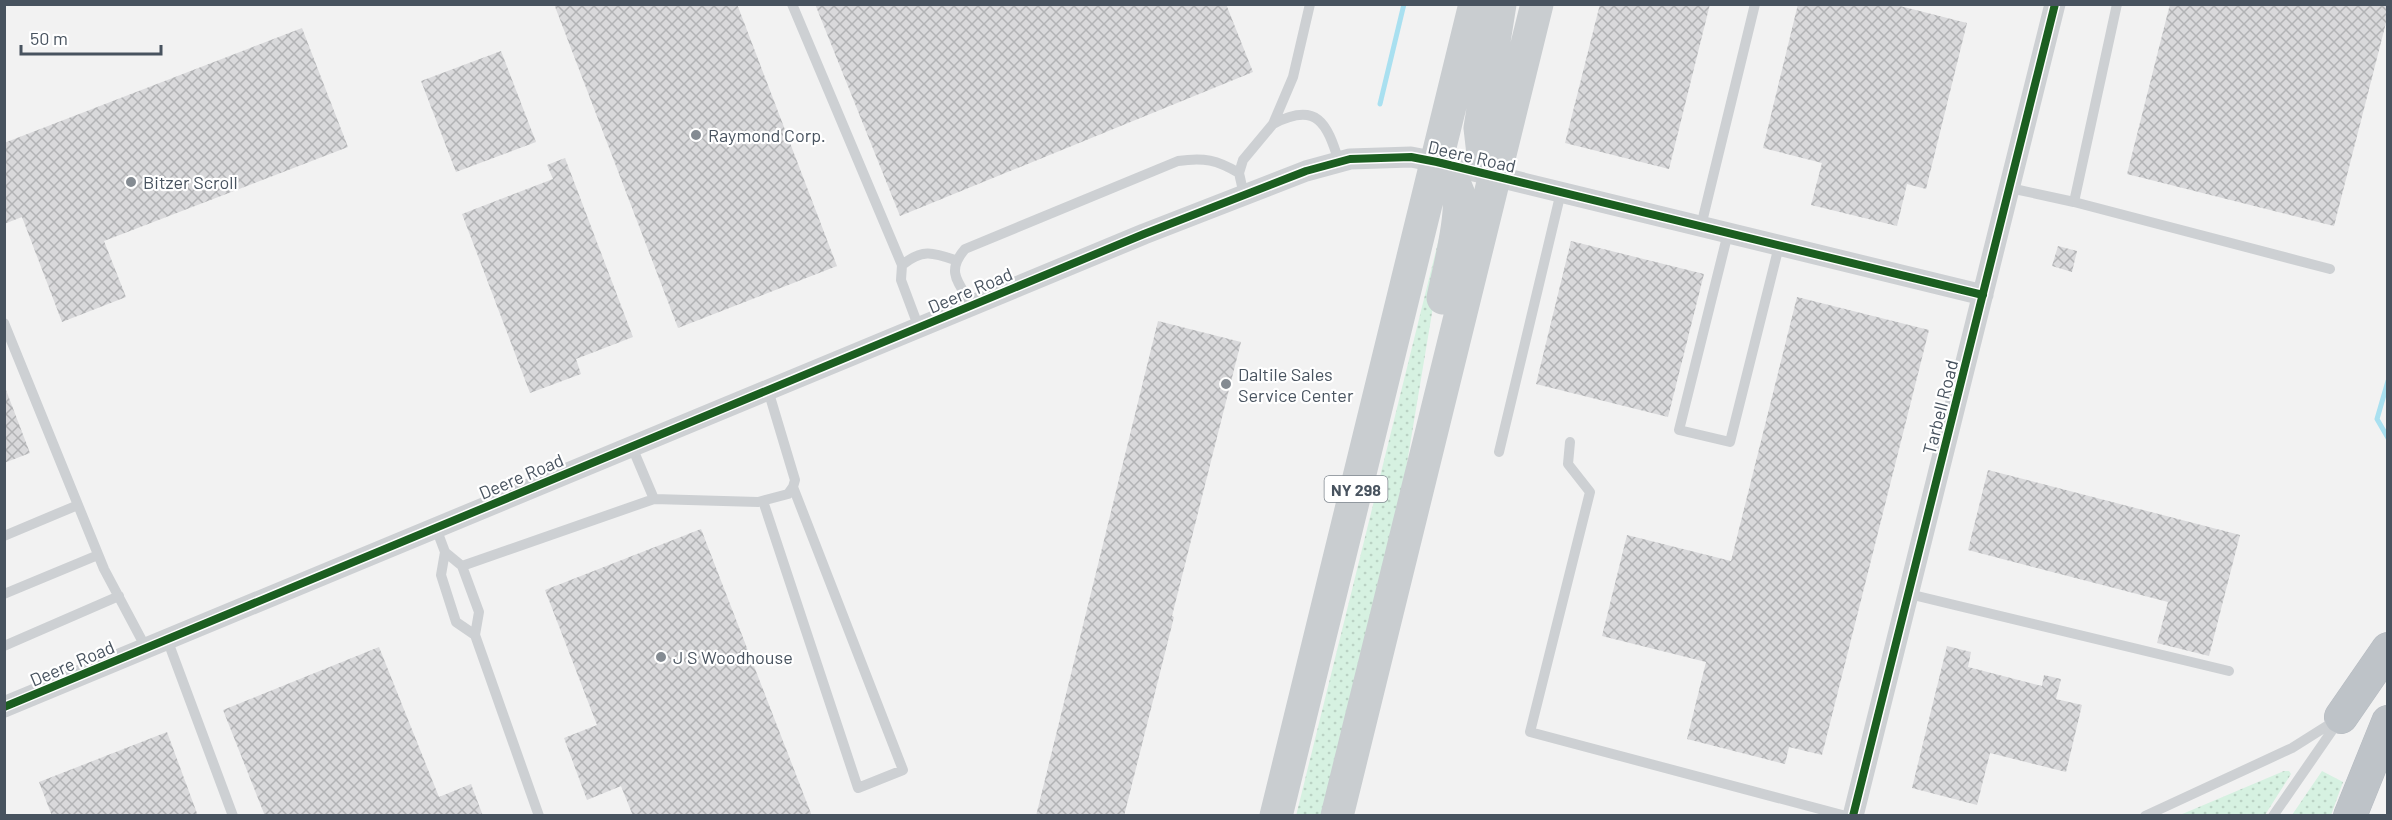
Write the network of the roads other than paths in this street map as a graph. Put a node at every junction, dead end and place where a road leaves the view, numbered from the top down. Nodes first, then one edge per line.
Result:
1 (792, 4) edge
2 (1310, 4) edge
3 (1475, 4) edge
4 (1500, 4) edge
5 (1537, 4) edge
6 (1755, 4) edge
7 (2055, 4) edge
8 (2117, 4) edge
9 (1273, 124) junction
10 (1339, 162) junction
11 (1437, 162) junction
12 (1239, 173) junction
13 (1494, 176) junction
14 (2010, 188) junction
15 (1561, 192) junction
16 (1244, 195) junction
17 (2074, 202) junction
18 (1701, 226) junction
19 (1728, 233) junction
20 (1779, 246) junction
21 (956, 260) junction
22 (902, 265) junction
23 (2330, 269) dead end
24 (1983, 295) junction
25 (972, 305) junction
26 (4, 323) edge
27 (919, 328) junction
28 (768, 390) junction
29 (1570, 442) dead end
30 (632, 447) junction
31 (1499, 452) dead end
32 (1420, 475) junction
33 (793, 487) junction
34 (654, 499) junction
35 (763, 501) junction
36 (78, 505) junction
37 (436, 528) junction
38 (4, 536) edge
39 (445, 552) junction
40 (98, 555) junction
41 (462, 566) junction
42 (4, 594) edge
43 (1909, 594) junction
44 (118, 596) junction
45 (475, 635) junction
46 (168, 639) junction
47 (4, 646) edge
48 (146, 648) junction
49 (2388, 649) edge
50 (2229, 671) dead end
51 (4, 707) edge
52 (2341, 717) junction
53 (2388, 722) edge
54 (233, 816) edge
55 (539, 816) edge
56 (1276, 816) edge
57 (1337, 816) edge
58 (1846, 816) edge
59 (1853, 816) edge
60 (2145, 816) edge
61 (2273, 816) edge
62 (2350, 816) edge

1 - 22 lane
2 - 9 lane
3 - 11 main road, NY 298
4 - 13 main road
5 - 13 main road, NY 298
6 - 18 lane
7 - 14 street, Tarbell Road
8 - 17 lane
9 - 10 lane
9 - 12 lane
10 - 11 street, Deere Road
10 - 16 street, Deere Road
11 - 13 street, Deere Road
11 - 32 main road
11 - 56 main road, NY 298
12 - 16 lane
12 - 21 lane
13 - 15 street, Deere Road
13 - 32 main road, NY 298
14 - 17 lane
14 - 24 street, Tarbell Road
15 - 18 street, Deere Road
15 - 31 lane
16 - 25 street, Deere Road
17 - 23 lane
18 - 19 street, Deere Road
19 - 20 street, Deere Road
19 - 20 lane
20 - 24 street, Deere Road
21 - 22 lane
21 - 25 lane
22 - 27 lane
24 - 43 street, Tarbell Road
25 - 27 street, Deere Road
26 - 36 lane
27 - 28 street, Deere Road
28 - 30 street, Deere Road
28 - 33 lane
29 - 58 lane
30 - 34 lane
30 - 37 street, Deere Road
32 - 57 main road, NY 298
33 - 35 lane
33 - 35 lane
34 - 35 lane
34 - 41 lane
36 - 38 lane
36 - 40 lane
37 - 39 lane
37 - 46 street, Deere Road
39 - 41 lane
39 - 45 lane
40 - 42 lane
40 - 44 lane
41 - 45 lane
43 - 50 lane
43 - 59 street, Tarbell Road
44 - 47 lane
44 - 48 lane
45 - 55 lane
46 - 48 street, Deere Road
46 - 54 lane
48 - 51 street, Deere Road
49 - 52 highway
52 - 60 lane
52 - 61 lane
53 - 62 highway

